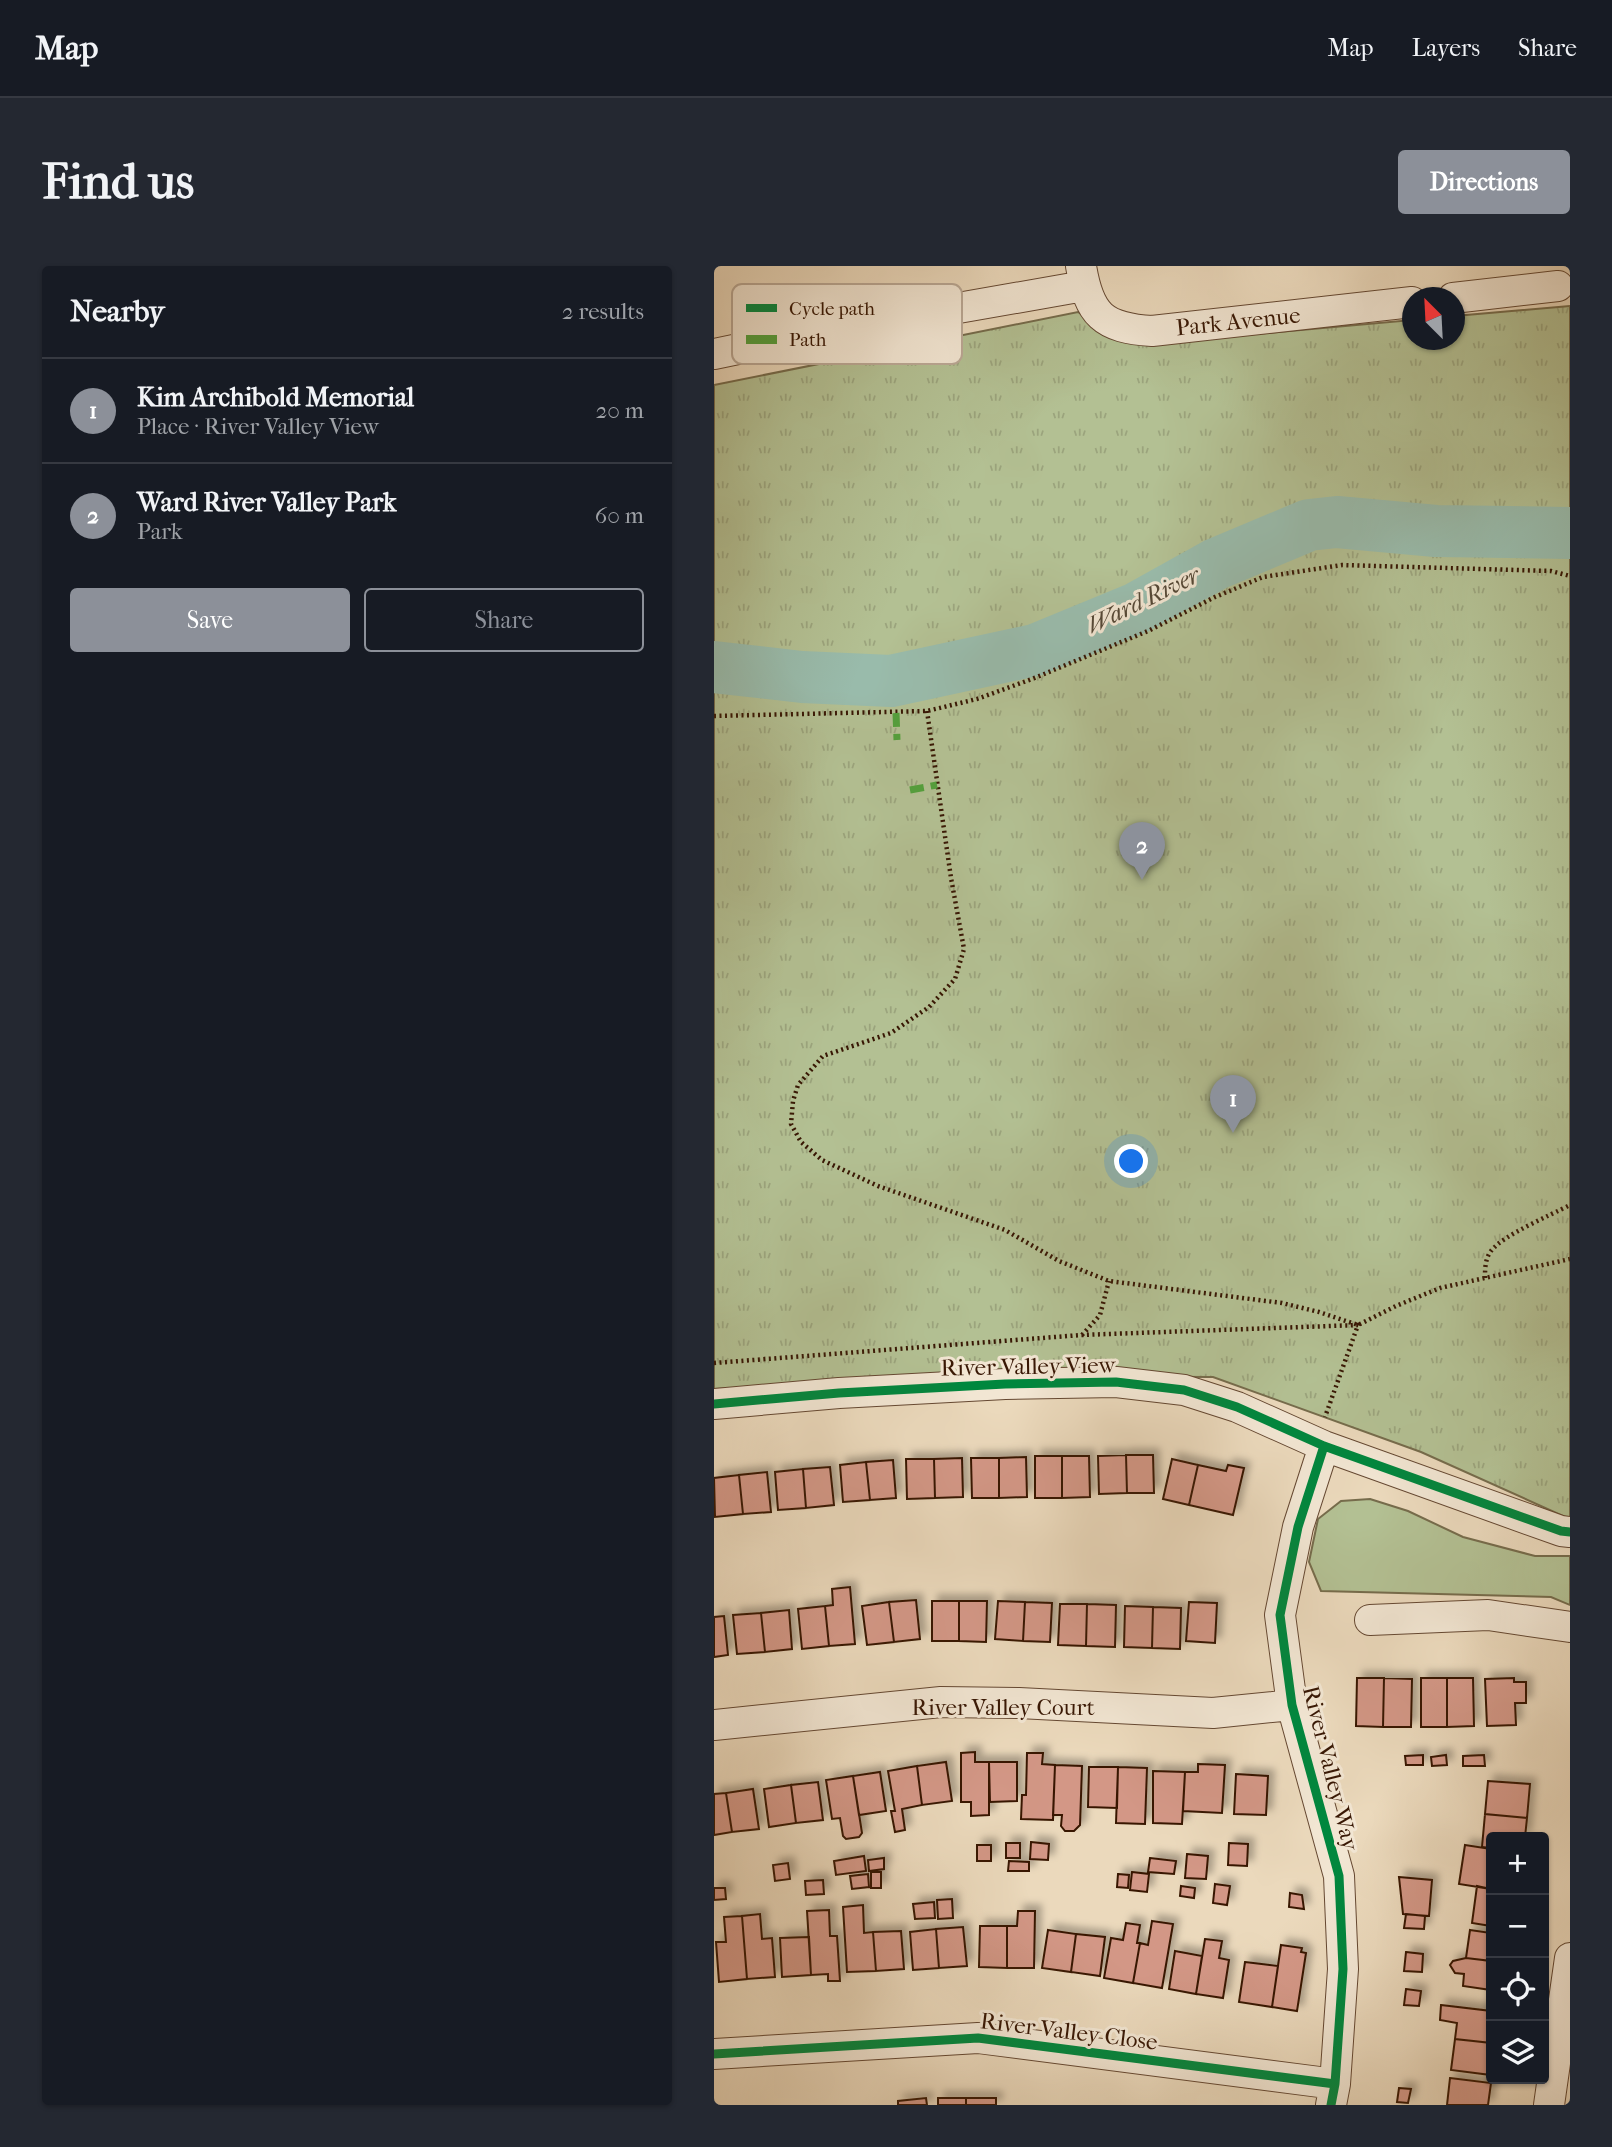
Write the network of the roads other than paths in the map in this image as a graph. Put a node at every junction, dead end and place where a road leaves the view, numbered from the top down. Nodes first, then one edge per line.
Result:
1 (1083, 276) edge
2 (1558, 286) dead end
3 (1465, 297) edge
4 (962, 302) edge
5 (1402, 303) edge
6 (732, 350) edge
7 (714, 354) edge
8 (714, 1404) edge
9 (1324, 1446) junction
10 (1570, 1532) edge
11 (1370, 1620) dead end
12 (1570, 1627) edge
13 (1292, 1705) junction
14 (714, 1725) edge
15 (1570, 1958) edge
16 (1567, 1991) edge
17 (714, 2054) edge
18 (1333, 2094) edge
19 (1549, 2105) edge

1 - 4 street, Park Avenue
1 - 5 street, Park Avenue
2 - 3 street
6 - 7 street, Park Avenue
8 - 9 street, River Valley View
9 - 10 street, River Valley View
9 - 13 street, River Valley Way
11 - 12 street
13 - 14 street, River Valley Court
13 - 18 street, River Valley Way
15 - 16 street
16 - 19 street
17 - 18 street, River Valley Close

